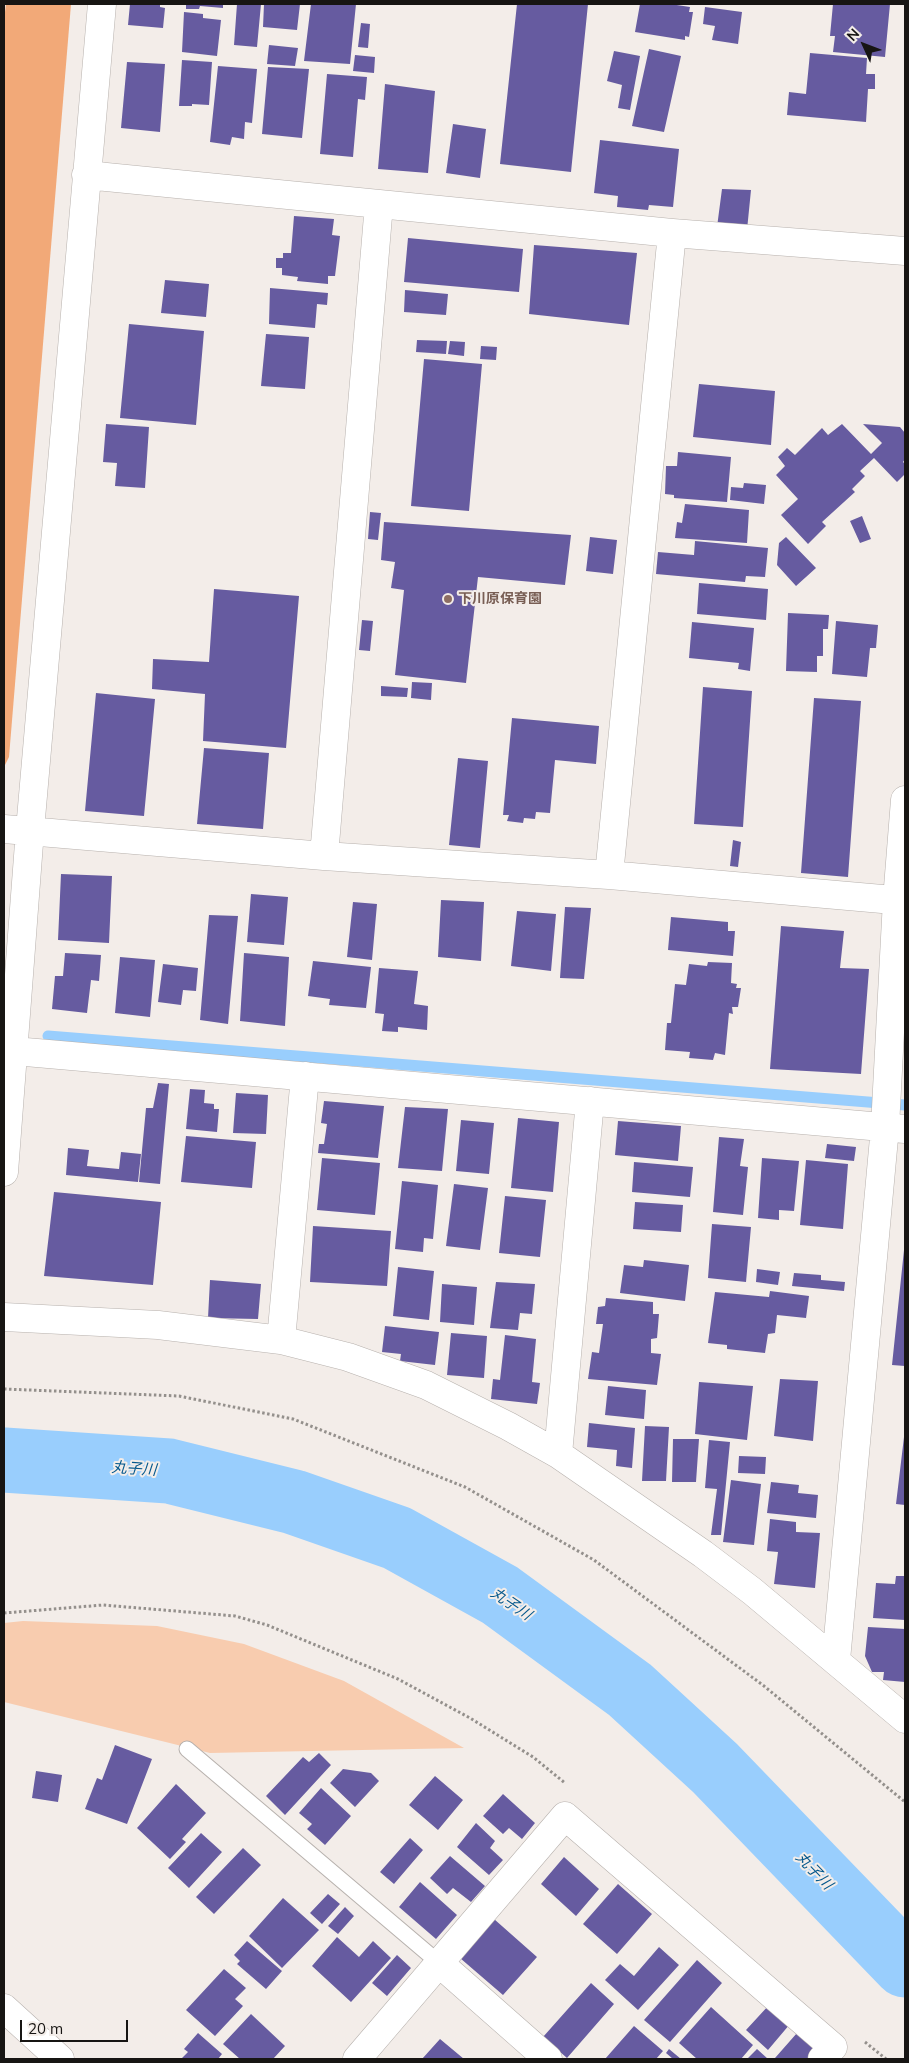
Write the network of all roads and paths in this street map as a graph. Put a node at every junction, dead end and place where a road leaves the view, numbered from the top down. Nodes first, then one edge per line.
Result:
1 (102, 4) edge
2 (86, 175) junction
3 (379, 204) junction
4 (672, 233) junction
5 (905, 250) edge
6 (905, 800) edge
7 (17, 830) edge
8 (324, 856) junction
9 (609, 875) junction
10 (901, 901) edge
11 (14, 1051) junction
12 (305, 1076) junction
13 (590, 1101) junction
14 (895, 1128) edge
15 (4, 1172) edge
16 (4, 1317) edge
17 (281, 1340) junction
18 (4, 1389) edge
19 (558, 1454) junction
20 (4, 1613) edge
21 (836, 1660) junction
22 (905, 1719) edge
23 (187, 1749) dead end
24 (568, 1785) dead end
25 (905, 1802) edge
26 (438, 1962) junction
27 (4, 2008) edge
28 (865, 2041) dead end
29 (60, 2059) edge
30 (356, 2059) edge
31 (548, 2059) edge
32 (822, 2059) edge
33 (886, 2059) edge

1 - 2 street
2 - 3 street
2 - 7 street
3 - 4 street
3 - 8 street
4 - 5 street
4 - 9 street
6 - 10 street
7 - 8 street
7 - 11 street
8 - 9 street
9 - 10 street
10 - 14 street
11 - 12 street
11 - 15 street
12 - 13 street
12 - 17 street
13 - 14 street
13 - 19 street
14 - 21 street
16 - 17 street
17 - 19 street
18 - 25 path
19 - 21 street
20 - 24 path
21 - 22 street
23 - 26 lane
26 - 30 street
26 - 31 street
26 - 32 street
27 - 29 street
28 - 33 path

